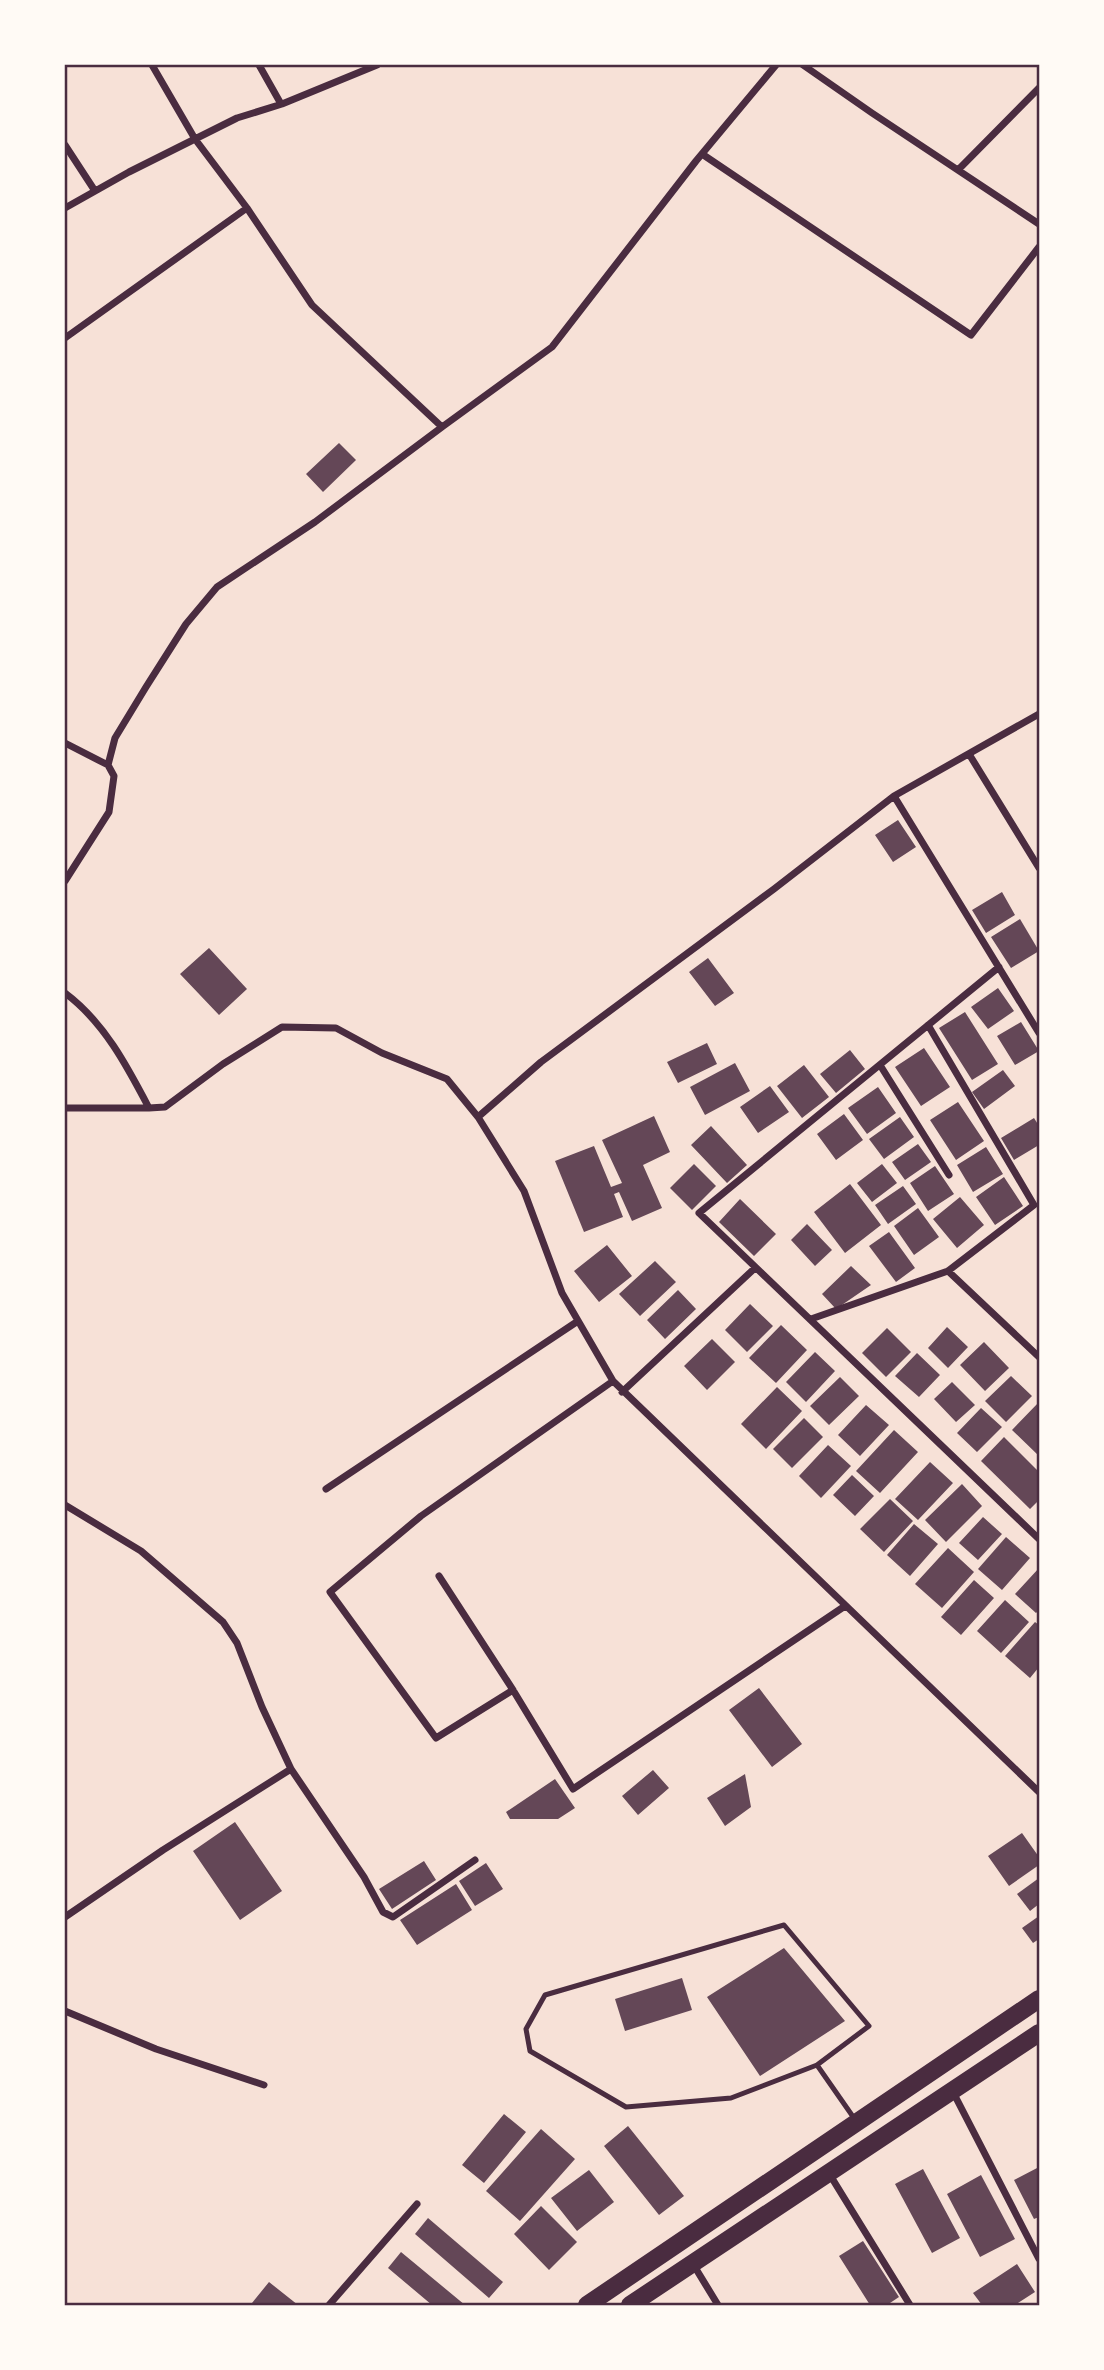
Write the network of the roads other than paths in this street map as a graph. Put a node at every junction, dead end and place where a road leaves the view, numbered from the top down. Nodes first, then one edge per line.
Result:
1 (152, 65) edge
2 (259, 65) edge
3 (373, 65) edge
4 (776, 65) edge
5 (803, 65) edge
6 (1039, 89) edge
7 (281, 104) junction
8 (195, 139) junction
9 (65, 145) edge
10 (702, 154) junction
11 (958, 170) junction
12 (95, 191) junction
13 (65, 208) edge
14 (247, 208) junction
15 (1039, 223) edge
16 (1039, 247) edge
17 (65, 338) edge
18 (442, 427) junction
19 (1039, 714) edge
20 (65, 743) edge
21 (969, 754) junction
22 (108, 765) junction
23 (894, 796) junction
24 (1039, 868) edge
25 (65, 881) edge
26 (999, 967) junction
27 (65, 993) edge
28 (929, 1025) junction
29 (1039, 1033) edge
30 (880, 1065) junction
31 (65, 1108) edge
32 (149, 1108) junction
33 (478, 1117) junction
34 (949, 1175) dead end
35 (755, 1268) junction
36 (948, 1271) junction
37 (811, 1319) junction
38 (578, 1321) junction
39 (1039, 1357) edge
40 (613, 1381) junction
41 (622, 1392) junction
42 (326, 1489) dead end
43 (65, 1505) edge
44 (1039, 1539) edge
45 (439, 1576) dead end
46 (845, 1606) junction
47 (513, 1690) junction
48 (291, 1769) junction
49 (1039, 1792) edge
50 (475, 1860) dead end
51 (65, 1917) edge
52 (1039, 1999) edge
53 (65, 2011) edge
54 (1017, 2014) junction
55 (1037, 2035) edge
56 (817, 2065) junction
57 (264, 2085) dead end
58 (953, 2092) junction
59 (858, 2123) junction
60 (830, 2174) junction
61 (417, 2204) dead end
62 (1039, 2259) edge
63 (693, 2264) junction
64 (328, 2305) edge
65 (587, 2305) edge
66 (630, 2305) edge
67 (718, 2305) edge
68 (910, 2305) edge

1 - 8 street
2 - 7 street
3 - 7 street
4 - 10 street
5 - 11 street
6 - 11 street
7 - 8 street
8 - 12 street
8 - 14 street
9 - 12 street
10 - 16 street
10 - 18 street
11 - 15 street
12 - 13 street
14 - 17 street
14 - 18 street
18 - 22 street
19 - 21 street
20 - 22 street
21 - 23 street
21 - 24 street
22 - 25 street
23 - 26 street
23 - 33 street
26 - 28 street
26 - 29 street
27 - 32 street
28 - 30 street
28 - 36 street
30 - 34 street
30 - 35 street
31 - 32 street
32 - 33 street
33 - 38 street
35 - 37 street
35 - 41 street
36 - 37 street
36 - 39 street
37 - 44 street
38 - 40 street
38 - 42 street
40 - 41 street
40 - 47 street
41 - 46 street
43 - 48 street
45 - 47 street
46 - 47 street
46 - 49 street
48 - 50 street
48 - 51 street
52 - 54 main road
53 - 57 street
54 - 55 main road
54 - 59 main road
55 - 58 main road
56 - 56 lane
56 - 59 lane
58 - 60 main road
58 - 62 street
59 - 65 main road
60 - 63 main road
60 - 68 street
61 - 64 street
63 - 66 main road
63 - 67 street

